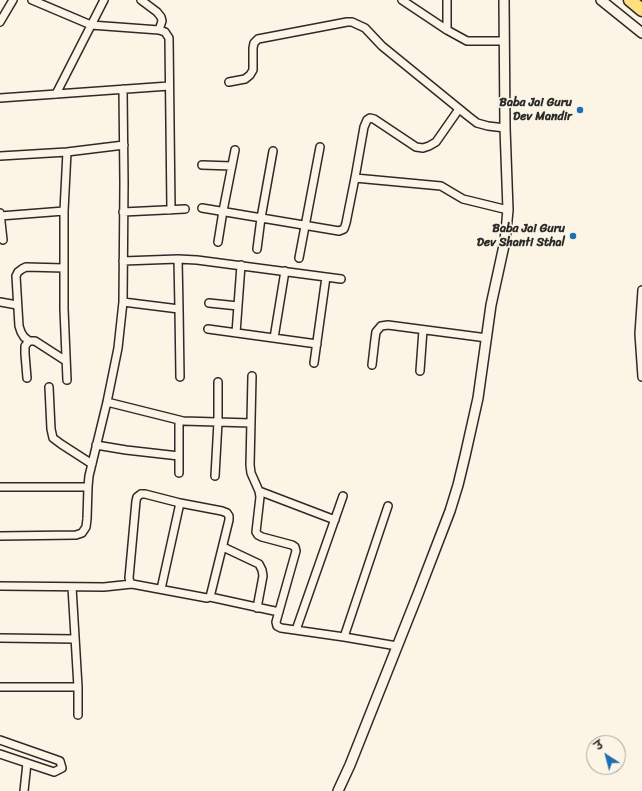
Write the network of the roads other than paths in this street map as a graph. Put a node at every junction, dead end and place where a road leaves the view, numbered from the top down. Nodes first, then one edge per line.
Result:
1 (13, 0) edge
2 (32, 0) edge
3 (104, 0) edge
4 (142, 0) edge
5 (402, 0) edge
6 (447, 0) edge
7 (504, 0) edge
8 (601, 0) edge
9 (630, 0) edge
10 (642, 10) edge
11 (0, 22) edge
12 (91, 25) junction
13 (159, 30) junction
14 (447, 30) junction
15 (642, 33) edge
16 (504, 41) junction
17 (229, 82) dead end
18 (169, 86) junction
19 (123, 89) junction
20 (56, 94) junction
21 (0, 98) edge
22 (459, 109) junction
23 (505, 128) junction
24 (124, 145) junction
25 (320, 147) dead end
26 (234, 150) dead end
27 (273, 151) dead end
28 (67, 152) junction
29 (0, 156) edge
30 (202, 166) dead end
31 (232, 166) junction
32 (355, 178) junction
33 (202, 208) dead end
34 (185, 209) dead end
35 (171, 210) junction
36 (508, 210) junction
37 (64, 211) junction
38 (123, 212) junction
39 (222, 212) junction
40 (0, 214) edge
41 (261, 218) junction
42 (304, 225) junction
43 (4, 240) dead end
44 (218, 242) dead end
45 (257, 249) dead end
46 (299, 258) dead end
47 (178, 259) junction
48 (123, 260) junction
49 (241, 266) junction
50 (64, 268) junction
51 (284, 271) junction
52 (326, 277) junction
53 (341, 279) dead end
54 (642, 290) edge
55 (642, 300) edge
56 (0, 302) edge
57 (122, 302) junction
58 (209, 304) dead end
59 (17, 305) junction
60 (238, 306) junction
61 (179, 309) junction
62 (208, 329) dead end
63 (423, 330) junction
64 (236, 333) junction
65 (274, 338) junction
66 (487, 338) junction
67 (29, 341) junction
68 (317, 344) junction
69 (66, 361) junction
70 (314, 363) dead end
71 (372, 365) dead end
72 (420, 371) dead end
73 (252, 376) dead end
74 (180, 377) dead end
75 (642, 377) edge
76 (27, 378) dead end
77 (67, 380) dead end
78 (218, 382) dead end
79 (49, 387) dead end
80 (107, 402) junction
81 (179, 420) junction
82 (218, 422) junction
83 (251, 423) junction
84 (96, 445) junction
85 (179, 456) junction
86 (92, 464) junction
87 (179, 473) dead end
88 (215, 476) dead end
89 (0, 487) edge
90 (88, 487) junction
91 (259, 491) junction
92 (343, 496) dead end
93 (180, 503) junction
94 (388, 506) dead end
95 (335, 520) junction
96 (0, 536) edge
97 (223, 547) junction
98 (132, 584) junction
99 (0, 586) edge
100 (72, 587) junction
101 (161, 589) junction
102 (210, 597) junction
103 (257, 608) junction
104 (279, 612) junction
105 (296, 630) junction
106 (344, 637) junction
107 (0, 638) edge
108 (75, 639) junction
109 (397, 646) junction
110 (0, 687) edge
111 (78, 687) junction
112 (78, 715) dead end
113 (0, 740) edge
114 (0, 754) edge
115 (27, 763) junction
116 (24, 791) edge
117 (338, 791) edge

1 - 11 street
2 - 12 street
3 - 12 street
4 - 13 street
5 - 14 street
6 - 14 street
7 - 16 street
8 - 15 street
9 - 10 highway
12 - 13 street
12 - 20 street
13 - 18 street
14 - 16 street
16 - 23 street
17 - 22 street
18 - 19 street
18 - 35 street
19 - 20 street
19 - 24 street
20 - 21 street
22 - 23 street
22 - 32 street
23 - 36 street
24 - 28 street
24 - 38 street
25 - 42 street
26 - 31 street
27 - 41 street
28 - 29 street
28 - 37 street
30 - 31 street
31 - 39 street
32 - 36 street
32 - 42 street
33 - 39 street
34 - 35 street
35 - 38 street
36 - 66 street
37 - 40 street
37 - 50 street
38 - 48 street
39 - 41 street
39 - 44 street
40 - 43 street
41 - 42 street
41 - 45 street
42 - 46 street
47 - 48 street
47 - 49 street
47 - 61 street
48 - 57 street
49 - 51 street
49 - 60 street
50 - 59 street
50 - 69 street
51 - 52 street
51 - 65 street
52 - 53 street
52 - 68 street
54 - 55 street
55 - 75 street
56 - 59 street
57 - 61 street
57 - 80 street
58 - 60 street
59 - 67 street
60 - 64 street
61 - 74 street
62 - 64 street
63 - 66 street
63 - 71 street
63 - 72 street
64 - 65 street
65 - 68 street
66 - 109 street
67 - 69 street
67 - 76 street
68 - 70 street
69 - 77 street
73 - 83 street
78 - 82 street
79 - 86 street
80 - 81 street
80 - 84 street
81 - 82 street
81 - 85 street
82 - 83 street
82 - 88 street
83 - 91 street
84 - 85 street
84 - 86 street
85 - 87 street
86 - 90 street
89 - 90 street
90 - 96 street
91 - 95 street
91 - 104 street
92 - 95 street
93 - 97 street
93 - 98 street
93 - 101 street
94 - 106 street
95 - 105 street
97 - 102 street
97 - 103 street
98 - 100 street
98 - 101 street
99 - 100 street
100 - 108 street
101 - 102 street
102 - 103 street
103 - 104 street
104 - 105 street
105 - 106 street
106 - 109 street
107 - 108 street
108 - 111 street
109 - 117 street
110 - 111 street
111 - 112 street
113 - 115 street
114 - 115 street
115 - 116 street

